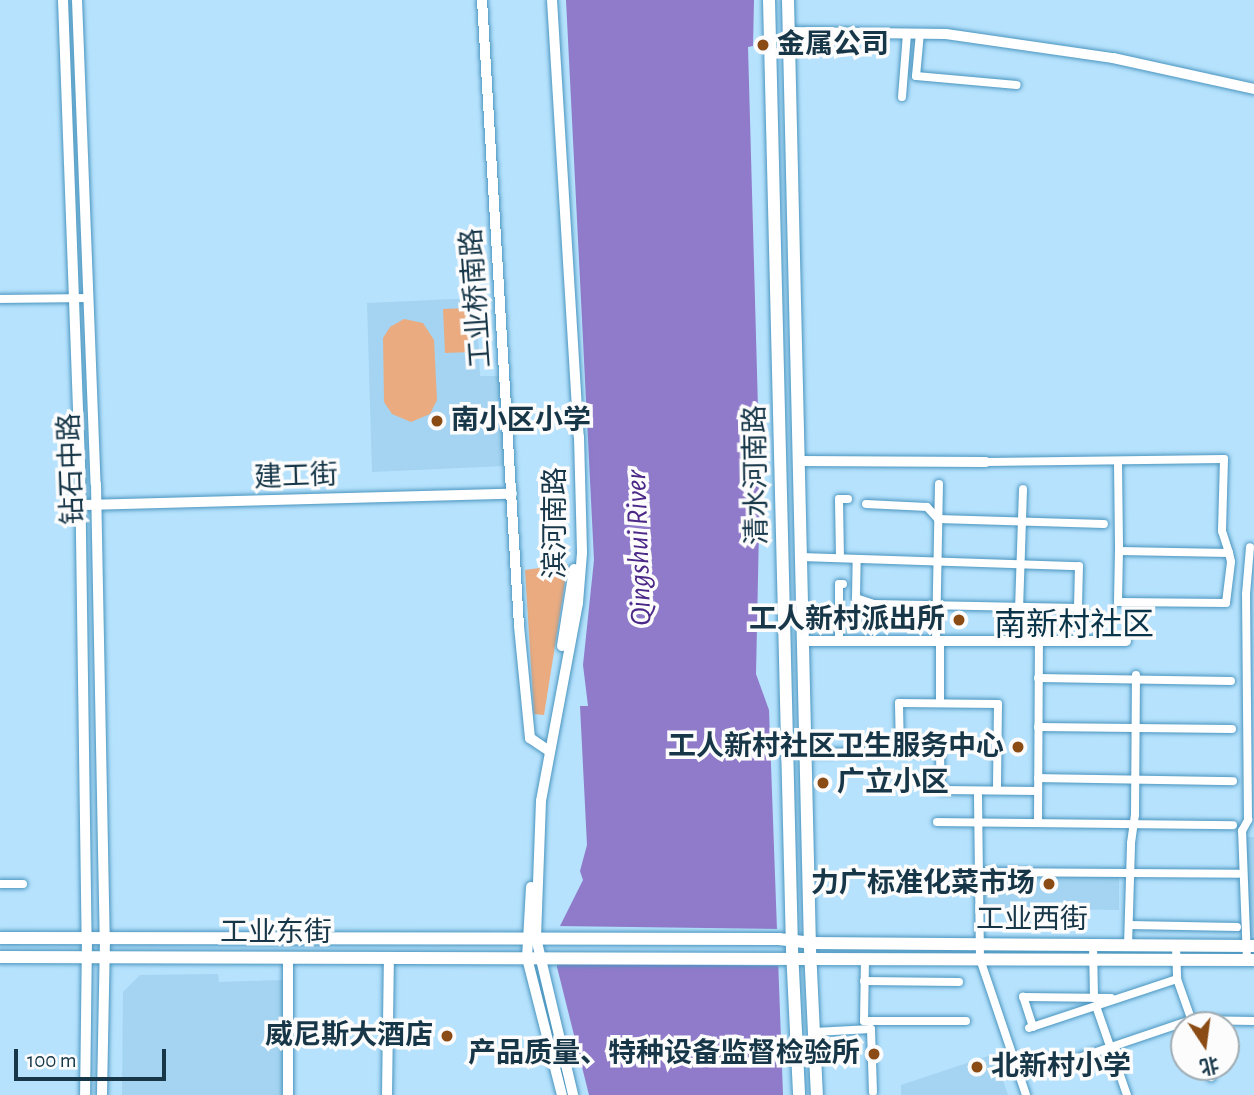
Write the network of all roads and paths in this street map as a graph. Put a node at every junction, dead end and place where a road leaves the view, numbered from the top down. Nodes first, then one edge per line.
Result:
1 (63, 0) edge
2 (76, 0) edge
3 (482, 0) edge
4 (546, 0) edge
5 (552, 0) edge
6 (769, 0) edge
7 (788, 0) edge
8 (788, 32) junction
9 (907, 33) junction
10 (920, 33) junction
11 (1017, 85) dead end
12 (1254, 89) edge
13 (902, 97) dead end
14 (75, 298) junction
15 (88, 298) junction
16 (0, 299) edge
17 (799, 461) junction
18 (986, 462) joint
19 (1118, 463) junction
20 (939, 484) dead end
21 (1023, 489) dead end
22 (512, 494) junction
23 (848, 499) dead end
24 (81, 505) junction
25 (96, 505) junction
26 (866, 505) dead end
27 (938, 519) junction
28 (1022, 521) junction
29 (1104, 524) dead end
30 (1250, 547) dead end
31 (1119, 551) junction
32 (1229, 553) junction
33 (801, 557) junction
34 (840, 558) junction
35 (858, 559) junction
36 (937, 561) junction
37 (1021, 564) junction
38 (1251, 571) edge
39 (843, 584) dead end
40 (937, 606) junction
41 (1019, 607) junction
42 (1250, 623) edge
43 (938, 640) junction
44 (1018, 640) junction
45 (1039, 640) junction
46 (1126, 640) dead end
47 (804, 641) junction
48 (839, 641) junction
49 (1250, 646) edge
50 (1250, 674) edge
51 (1135, 677) junction
52 (1038, 678) junction
53 (1231, 681) dead end
54 (940, 704) junction
55 (1038, 727) junction
56 (1251, 727) edge
57 (1135, 728) junction
58 (1232, 729) dead end
59 (545, 749) junction
60 (900, 752) junction
61 (806, 753) junction
62 (1251, 777) edge
63 (1038, 778) junction
64 (1135, 779) junction
65 (1233, 781) dead end
66 (997, 790) junction
67 (1038, 791) junction
68 (978, 796) dead end
69 (1251, 820) edge
70 (979, 821) junction
71 (937, 822) dead end
72 (1038, 822) junction
73 (1134, 824) junction
74 (1233, 825) dead end
75 (979, 872) junction
76 (1130, 873) junction
77 (1238, 874) dead end
78 (0, 884) edge
79 (23, 884) dead end
80 (809, 912) junction
81 (1129, 925) junction
82 (1237, 927) dead end
83 (0, 937) edge
84 (104, 937) junction
85 (87, 938) junction
86 (532, 938) junction
87 (788, 943) junction
88 (841, 943) junction
89 (981, 944) junction
90 (1093, 945) junction
91 (1128, 946) junction
92 (1176, 946) junction
93 (1250, 946) edge
94 (810, 950) junction
95 (0, 957) edge
96 (86, 957) junction
97 (104, 957) junction
98 (288, 958) junction
99 (389, 958) junction
100 (540, 959) junction
101 (779, 959) junction
102 (843, 959) junction
103 (864, 959) junction
104 (980, 960) junction
105 (1093, 960) junction
106 (1177, 960) junction
107 (1250, 960) edge
108 (793, 972) junction
109 (1177, 979) junction
110 (811, 981) junction
111 (864, 981) junction
112 (959, 982) dead end
113 (1095, 1002) junction
114 (1188, 1011) edge
115 (966, 1021) dead end
116 (1170, 1030) edge
117 (814, 1032) junction
118 (1110, 1048) junction
119 (1043, 1070) dead end
120 (873, 1092) dead end
121 (85, 1095) edge
122 (102, 1095) edge
123 (288, 1095) edge
124 (387, 1095) edge
125 (561, 1095) edge
126 (573, 1095) edge
127 (799, 1095) edge
128 (817, 1095) edge
129 (1026, 1095) edge
130 (1127, 1095) edge

1 - 14 main road, 钻石中路
2 - 15 main road, 钻石中路
3 - 22 street, 工业桥南路
4 - 59 main road, 滨河南路
5 - 59 main road, 滨河南路
6 - 87 main road, 清水河南路
7 - 8 main road, 清水河南路
8 - 9 street
8 - 17 main road, 清水河南路
9 - 10 street
9 - 13 street
10 - 11 street
10 - 12 street
14 - 15 street
14 - 16 street
14 - 24 main road, 钻石中路
15 - 25 main road, 钻石中路
17 - 18 street
17 - 33 main road, 清水河南路
18 - 19 street
19 - 31 street
19 - 32 street
20 - 27 street
21 - 28 street
22 - 25 street, 建工街
22 - 59 street, 工业桥南路
23 - 34 street
24 - 25 street, 建工街
24 - 85 main road, 钻石中路
25 - 84 main road, 钻石中路
26 - 27 street
27 - 28 street
27 - 36 street
28 - 29 street
28 - 37 street
30 - 38 street
31 - 32 street
31 - 32 street
33 - 34 street
33 - 47 main road, 清水河南路
34 - 35 street
35 - 36 street
35 - 40 street
36 - 37 street
36 - 40 street
37 - 41 street
37 - 41 street
38 - 42 street
39 - 48 street
40 - 41 street
40 - 43 street
41 - 44 street
42 - 49 street
43 - 44 street
43 - 48 street
43 - 54 street
44 - 45 street
45 - 46 street
45 - 52 street
47 - 48 street
47 - 61 main road, 清水河南路
49 - 50 street
50 - 56 street
51 - 52 street
51 - 53 street
51 - 57 street
52 - 55 street
54 - 60 street
54 - 66 street
55 - 57 street
55 - 63 street
56 - 62 street
57 - 58 street
57 - 64 street
59 - 86 main road, 滨河南路
60 - 61 street
60 - 66 street
61 - 80 main road, 清水河南路
62 - 69 street
63 - 64 street
63 - 67 street
64 - 65 street
64 - 73 street
66 - 67 street
67 - 72 street
68 - 70 street
69 - 93 street
70 - 71 street
70 - 72 street
70 - 75 street
72 - 73 street
73 - 74 street
73 - 76 street
75 - 76 street
75 - 89 street
76 - 77 street
76 - 81 street
78 - 79 street
80 - 88 main road
80 - 94 main road, 清水河南路
81 - 82 street
81 - 91 street
83 - 85 main road, 工业东街
84 - 85 main road, 工业东街
84 - 86 main road, 工业东街
84 - 97 main road, 钻石中路
85 - 96 main road, 钻石中路
86 - 87 main road, 工业东街
86 - 100 main road, 滨河南路
87 - 94 main road, 工业东街
87 - 108 main road
88 - 89 main road, 工业西街
88 - 94 main road, 工业西街
89 - 90 main road, 工业西街
89 - 104 street
90 - 91 main road, 工业西街
90 - 105 street
91 - 92 main road, 工业西街
92 - 93 main road, 工业西街
92 - 106 street
93 - 107 street
94 - 101 main road, 工业东街
94 - 102 main road, 工业西街
94 - 110 main road, 清水河南路
95 - 96 main road, 工业东街
96 - 97 main road, 工业东街
96 - 121 main road, 钻石中路
97 - 98 main road, 工业东街
97 - 122 main road, 钻石中路
98 - 99 main road, 工业东街
98 - 123 street
99 - 100 main road, 工业东街
99 - 124 street
100 - 101 main road, 工业东街
100 - 125 main road
100 - 126 main road
101 - 108 main road
102 - 103 main road, 工业西街
102 - 110 main road
103 - 104 main road, 工业西街
103 - 111 street
104 - 105 main road, 工业西街
104 - 129 street
105 - 106 main road, 工业西街
105 - 113 street
106 - 107 main road, 工业西街
106 - 109 street
108 - 127 main road
109 - 113 street
109 - 114 street
110 - 117 main road, 清水河南路
111 - 112 street
111 - 115 street
113 - 113 street
113 - 118 street
116 - 118 street
117 - 120 street
117 - 128 main road, 清水河南路
118 - 119 street
118 - 130 street

